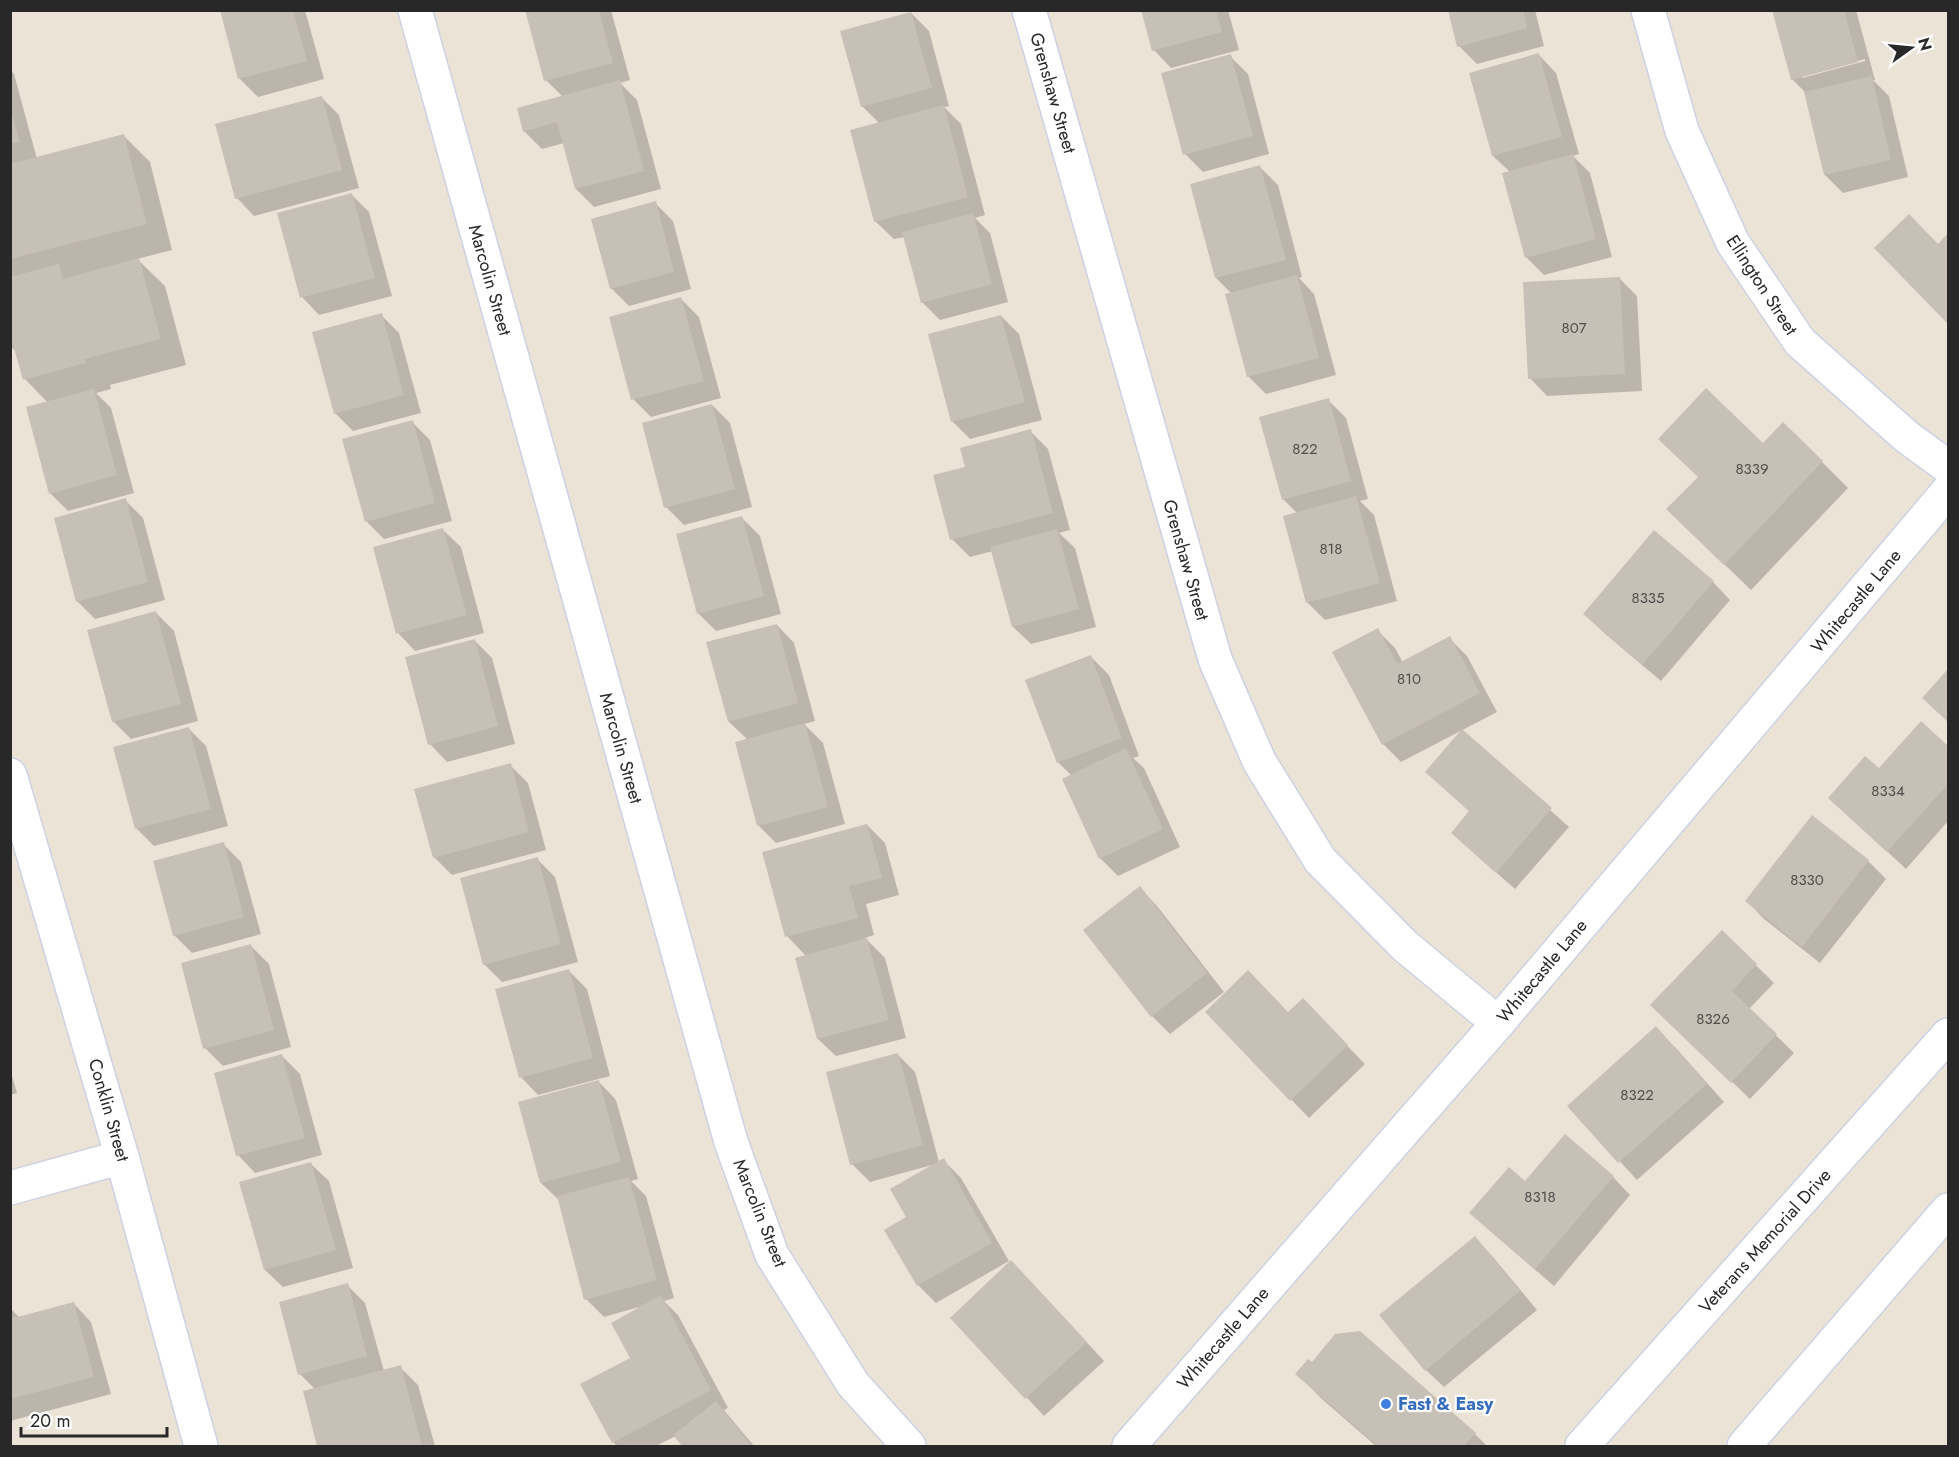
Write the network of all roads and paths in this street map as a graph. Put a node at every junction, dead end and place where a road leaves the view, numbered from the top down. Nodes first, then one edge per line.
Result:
1 (415, 10) edge
2 (1029, 10) edge
3 (1648, 10) edge
4 (1948, 467) edge
5 (1948, 491) edge
6 (10, 775) edge
7 (1498, 1023) junction
8 (1948, 1035) edge
9 (122, 1157) junction
10 (10, 1188) edge
11 (1948, 1210) edge
12 (201, 1446) edge
13 (909, 1446) edge
14 (1129, 1446) edge
15 (1582, 1446) edge
16 (1744, 1446) edge

1 - 13 street, Marcolin Street
2 - 7 street, Grenshaw Street
3 - 4 street, Ellington Street
5 - 7 street, Whitecastle Lane
6 - 9 street, Conklin Street
7 - 14 street, Whitecastle Lane
8 - 15 street, Veterans Memorial Drive
9 - 10 street
9 - 12 street, Conklin Street
11 - 16 street

